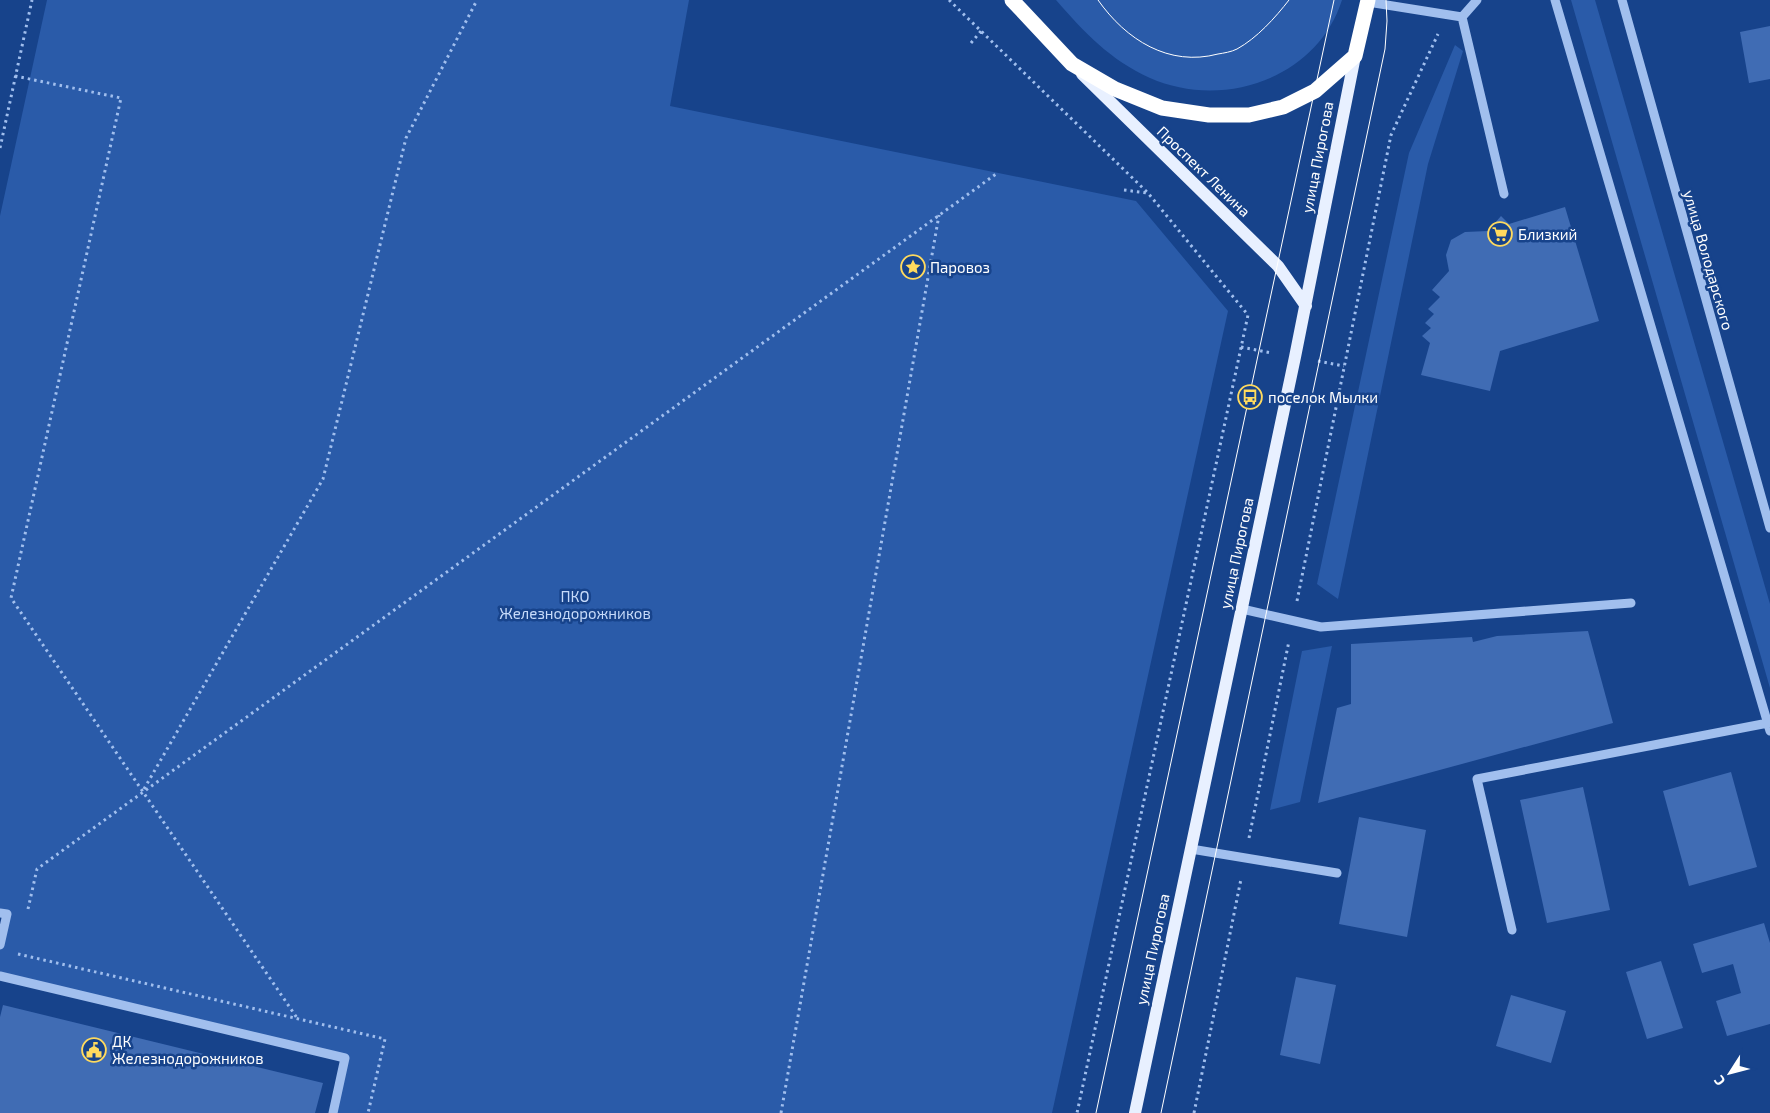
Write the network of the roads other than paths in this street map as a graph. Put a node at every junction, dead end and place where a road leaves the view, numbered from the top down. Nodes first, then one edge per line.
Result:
1 (1012, 0) edge
2 (1477, 0) edge
3 (1555, 0) edge
4 (1622, 0) edge
5 (1368, 1) edge
6 (1462, 17) junction
7 (1355, 56) junction
8 (1072, 64) junction
9 (1504, 194) dead end
10 (1306, 306) junction
11 (1770, 528) edge
12 (1630, 603) dead end
13 (1242, 609) junction
14 (1769, 727) edge
15 (1191, 849) junction
16 (1337, 873) dead end
17 (0, 913) edge
18 (1512, 930) dead end
19 (0, 945) edge
20 (0, 976) edge
21 (333, 1113) edge
22 (1135, 1113) edge

1 - 8 highway
2 - 6 street
3 - 14 street
4 - 11 street, улица Володарского
5 - 6 street
5 - 7 highway, улица Пирогова
6 - 9 street
7 - 8 highway
7 - 10 main road, улица Пирогова
8 - 10 main road, Проспект Ленина
10 - 13 main road, улица Пирогова
12 - 13 street
13 - 15 main road, улица Пирогова
14 - 18 street
15 - 16 street
15 - 22 main road, улица Пирогова
17 - 19 street
20 - 21 street

